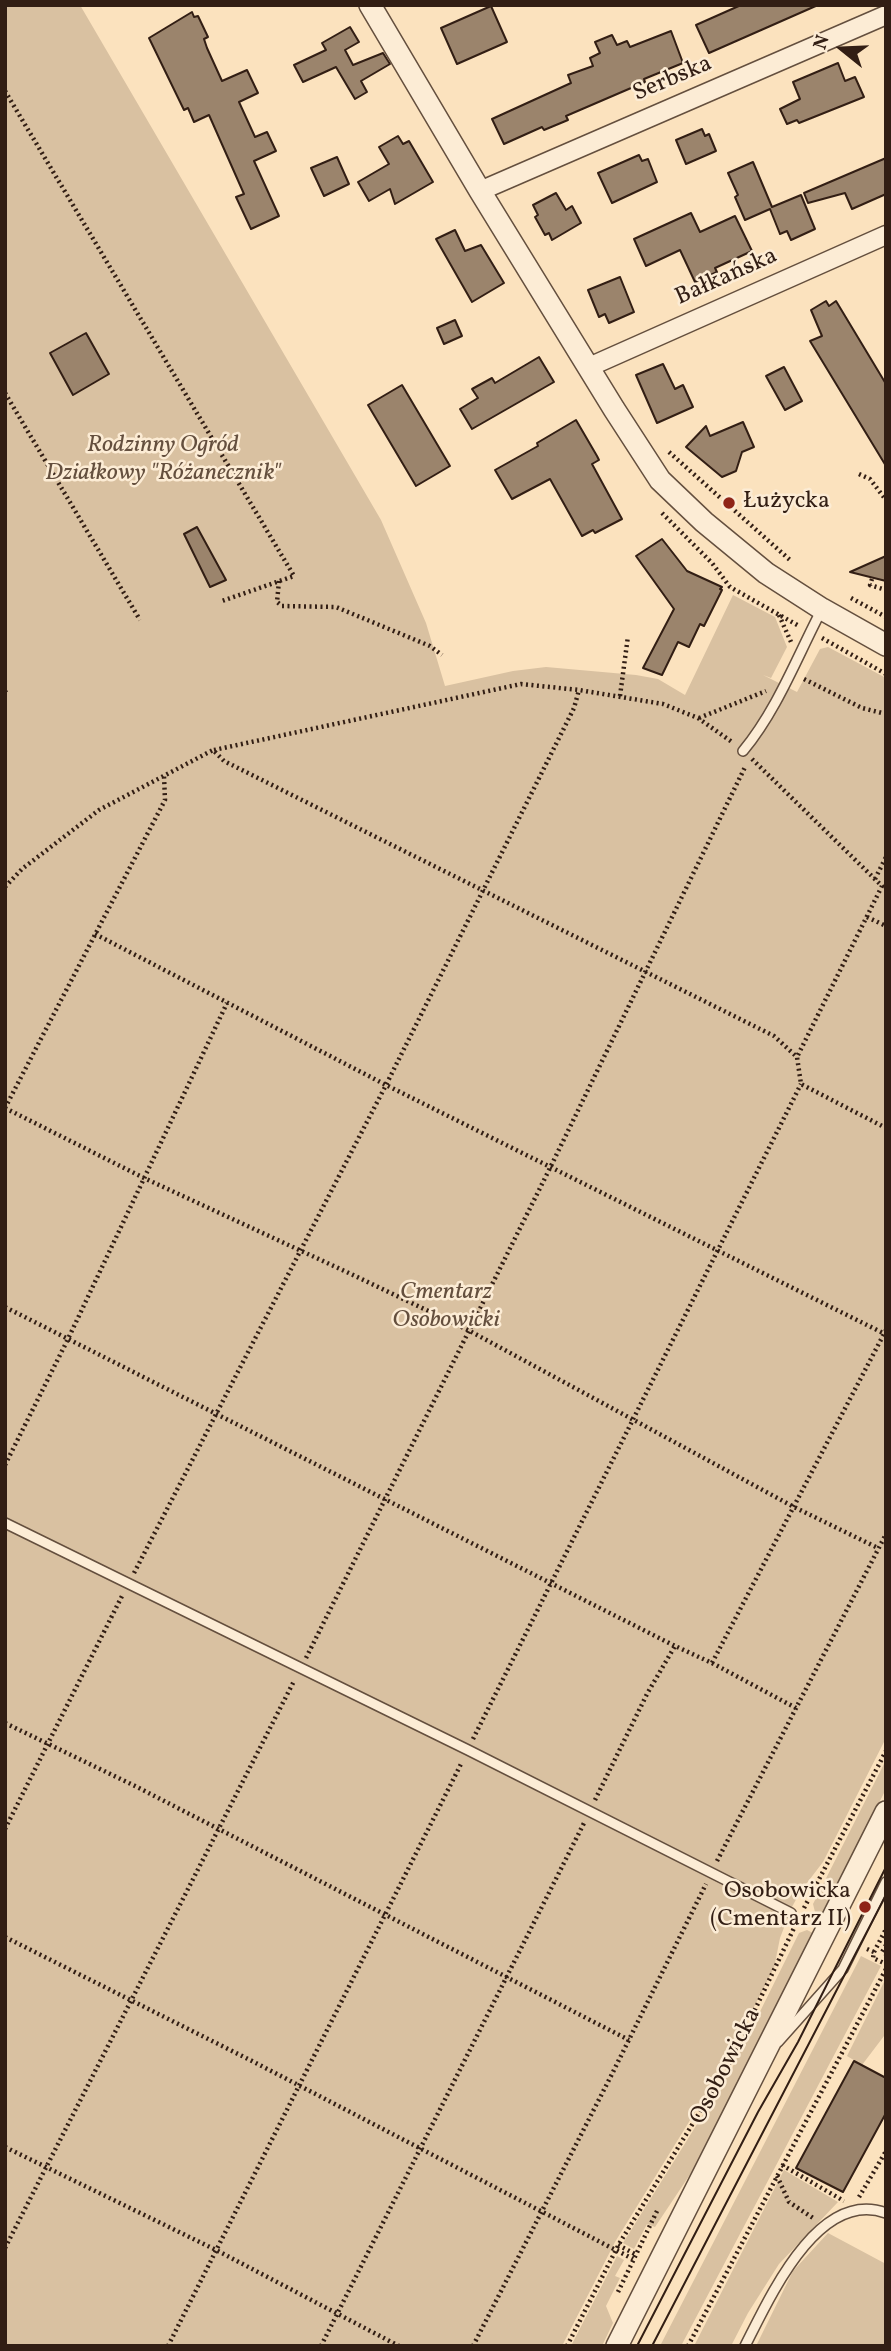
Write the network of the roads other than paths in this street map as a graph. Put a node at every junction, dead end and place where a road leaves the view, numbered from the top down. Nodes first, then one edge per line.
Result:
1 (370, 5) edge
2 (886, 15) edge
3 (480, 191) junction
4 (886, 235) edge
5 (589, 367) junction
6 (822, 609) junction
7 (886, 645) edge
8 (743, 751) road end
9 (5, 1523) edge
10 (886, 1812) edge
11 (886, 1882) edge
12 (791, 1913) dead end
13 (756, 2067) junction
14 (886, 2213) edge
15 (617, 2346) edge
16 (745, 2346) edge

1 - 3 street
2 - 3 street, Serbska
3 - 5 street
4 - 5 street, Bałkańska
5 - 6 street
6 - 7 street
6 - 8 lane
9 - 12 lane
10 - 13 street, Osobowicka
11 - 13 lane
13 - 15 street, Osobowicka
14 - 16 lane

